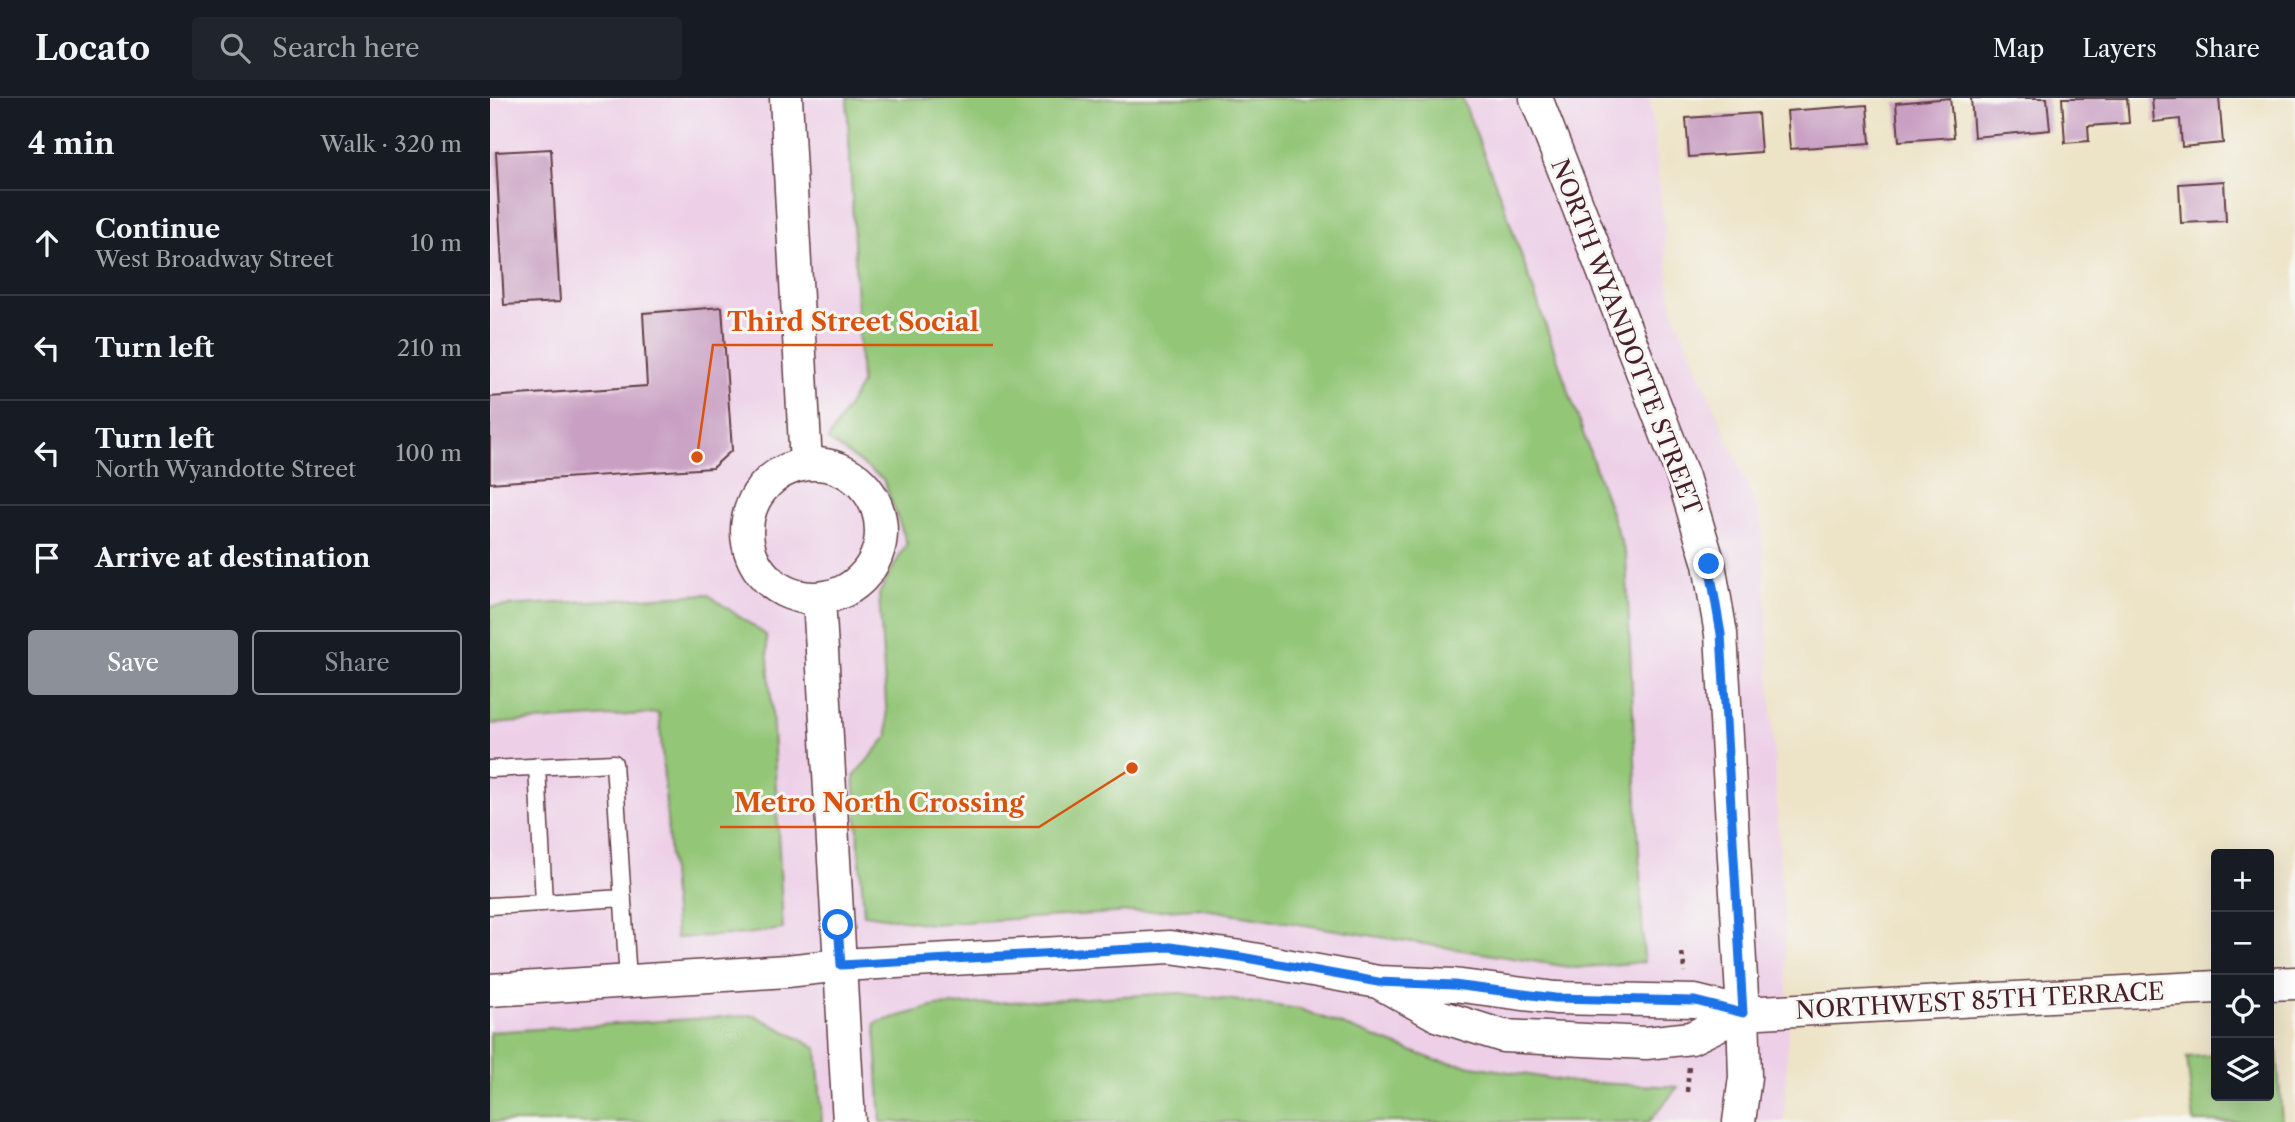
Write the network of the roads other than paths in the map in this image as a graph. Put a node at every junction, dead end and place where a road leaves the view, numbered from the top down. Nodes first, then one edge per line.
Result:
1 (786, 98) edge
2 (1536, 98) edge
3 (806, 464) junction
4 (819, 598) junction
5 (537, 766) junction
6 (490, 769) edge
7 (623, 898) junction
8 (544, 903) junction
9 (490, 906) edge
10 (841, 965) junction
11 (628, 980) junction
12 (1378, 982) junction
13 (2295, 983) edge
14 (2274, 984) edge
15 (2211, 987) edge
16 (490, 990) edge
17 (1743, 1013) junction
18 (849, 1122) edge
19 (1739, 1122) edge

1 - 3 street
2 - 17 street, NORTH WYANDOTTE STREET
3 - 4 street
3 - 4 street
4 - 10 street
5 - 6 lane
5 - 7 lane
5 - 8 lane
7 - 8 lane
7 - 11 lane
8 - 9 lane
10 - 11 street
10 - 12 street
10 - 18 street
11 - 16 street
12 - 17 street
12 - 17 street
13 - 14 street
15 - 17 street, NORTHWEST 85TH TERRACE
17 - 19 street, NORTH WYANDOTTE STREET

